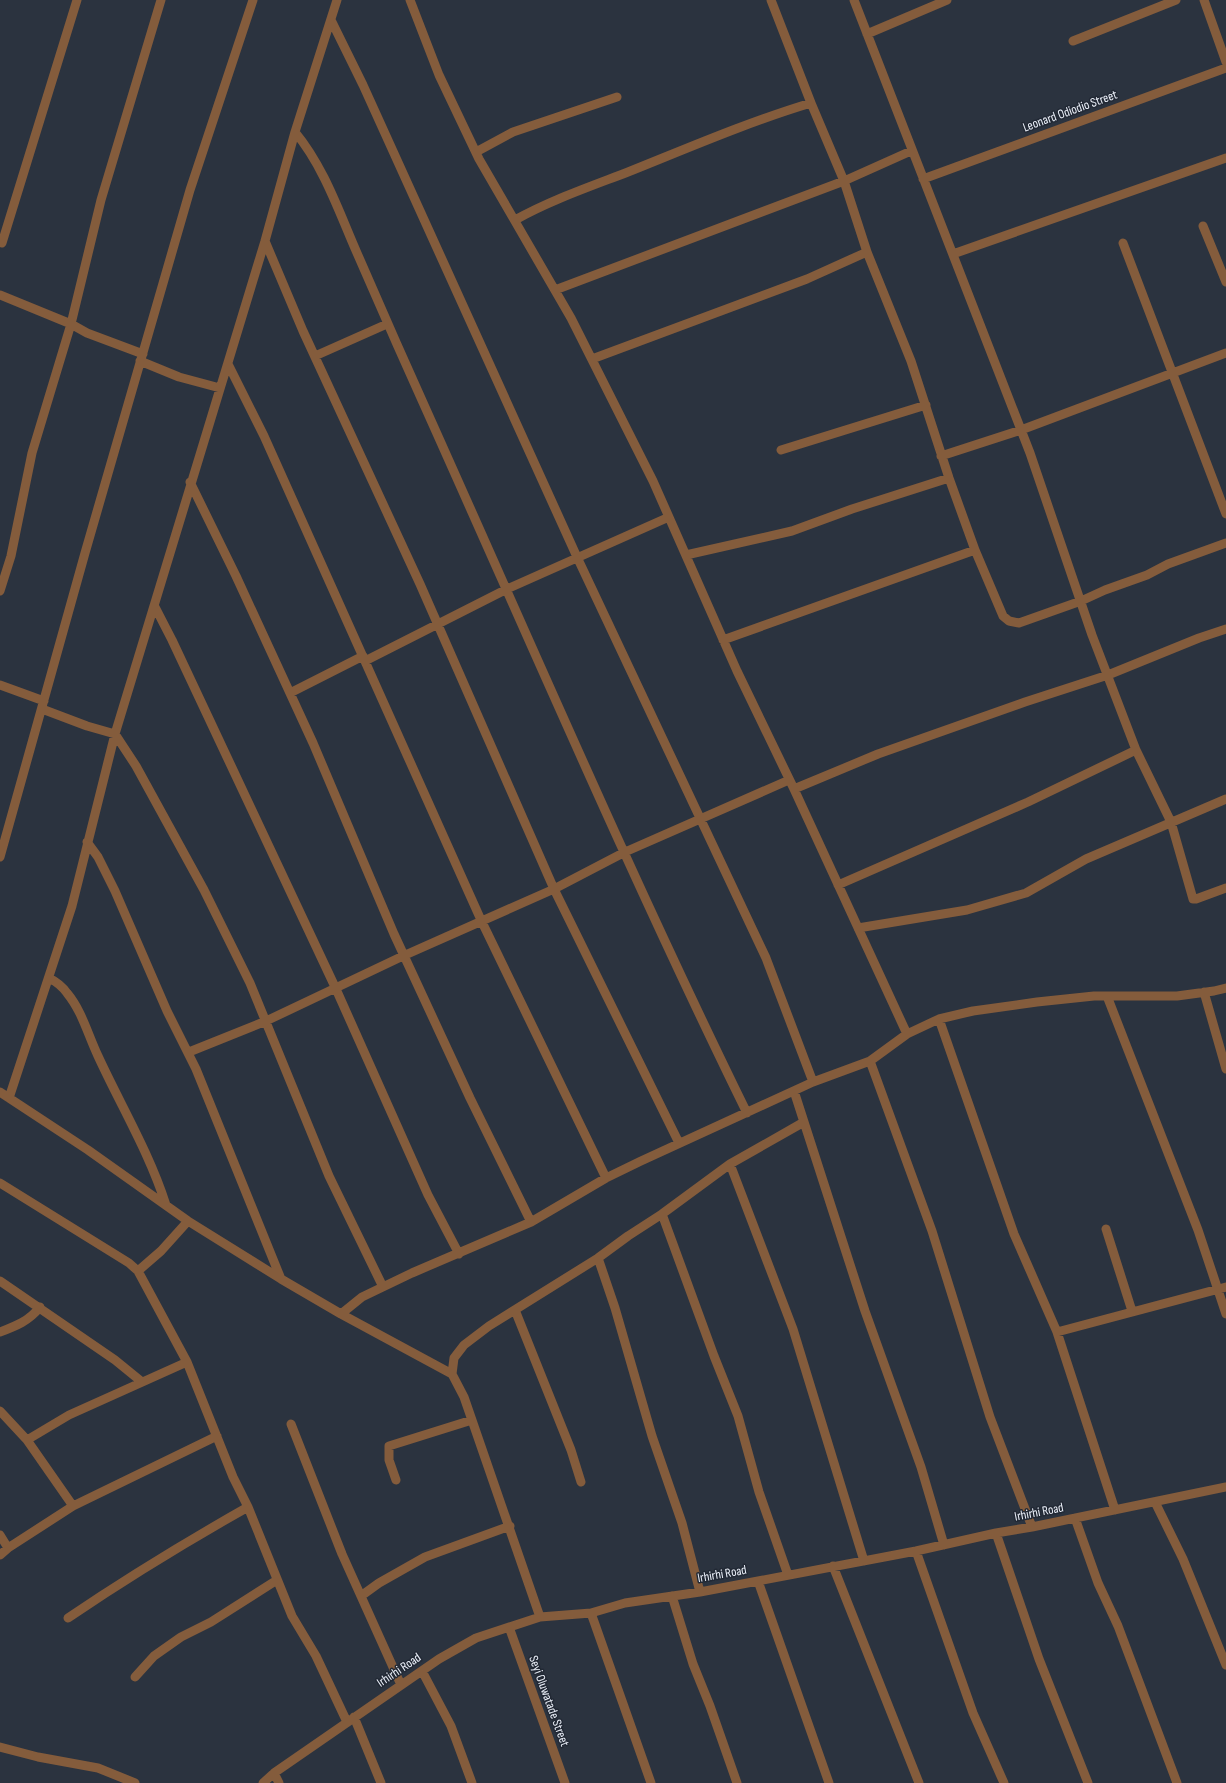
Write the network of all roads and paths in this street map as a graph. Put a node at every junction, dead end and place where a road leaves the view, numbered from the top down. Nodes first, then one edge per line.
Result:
1 (77, 0) edge
2 (161, 0) edge
3 (253, 0) edge
4 (337, 0) edge
5 (410, 0) edge
6 (771, 0) edge
7 (854, 0) edge
8 (947, 0) edge
9 (1176, 0) edge
10 (1204, 0) edge
11 (330, 20) junction
12 (1226, 30) edge
13 (867, 34) junction
14 (1217, 34) junction
15 (1073, 41) dead end
16 (1226, 62) edge
17 (1226, 68) edge
18 (617, 97) dead end
19 (811, 104) junction
20 (295, 132) junction
21 (911, 151) junction
22 (476, 152) junction
23 (1226, 158) edge
24 (923, 179) junction
25 (844, 181) junction
26 (515, 220) junction
27 (1203, 226) dead end
28 (265, 241) junction
29 (1123, 243) dead end
30 (1, 245) edge
31 (867, 252) junction
32 (954, 254) junction
33 (1226, 282) edge
34 (555, 290) junction
35 (0, 295) edge
36 (71, 324) junction
37 (387, 324) junction
38 (1226, 353) edge
39 (315, 356) junction
40 (141, 357) junction
41 (592, 359) junction
42 (228, 364) junction
43 (1174, 373) junction
44 (220, 388) junction
45 (926, 404) junction
46 (1021, 430) junction
47 (781, 450) dead end
48 (942, 456) junction
49 (949, 478) junction
50 (190, 482) junction
51 (1226, 514) edge
52 (669, 517) junction
53 (1226, 543) edge
54 (975, 550) junction
55 (686, 555) junction
56 (577, 557) junction
57 (507, 589) junction
58 (0, 591) edge
59 (1081, 601) junction
60 (155, 607) junction
61 (438, 624) junction
62 (1226, 629) edge
63 (723, 640) junction
64 (364, 659) junction
65 (1108, 675) junction
66 (0, 685) edge
67 (290, 693) junction
68 (43, 705) junction
69 (115, 734) junction
70 (1136, 750) junction
71 (789, 780) junction
72 (794, 789) junction
73 (1226, 799) edge
74 (702, 819) junction
75 (1171, 822) junction
76 (87, 842) junction
77 (625, 852) junction
78 (0, 857) edge
79 (838, 885) junction
80 (1226, 888) edge
81 (554, 890) junction
82 (481, 920) junction
83 (858, 928) junction
84 (404, 956) junction
85 (49, 978) junction
86 (1226, 988) edge
87 (336, 989) junction
88 (1204, 992) junction
89 (1106, 996) junction
90 (939, 1019) junction
91 (266, 1021) junction
92 (907, 1034) junction
93 (188, 1052) junction
94 (870, 1061) junction
95 (1226, 1069) edge
96 (813, 1082) junction
97 (794, 1091) junction
98 (0, 1092) edge
99 (10, 1098) junction
100 (747, 1113) junction
101 (804, 1122) junction
102 (679, 1143) junction
103 (730, 1164) junction
104 (606, 1178) junction
105 (0, 1183) edge
106 (166, 1205) junction
107 (662, 1214) junction
108 (188, 1221) junction
109 (531, 1222) junction
110 (1106, 1229) dead end
111 (459, 1254) junction
112 (598, 1258) junction
113 (138, 1271) junction
114 (281, 1279) junction
115 (0, 1281) edge
116 (383, 1287) junction
117 (1222, 1288) edge
118 (40, 1307) junction
119 (515, 1310) junction
120 (1132, 1311) junction
121 (341, 1314) junction
122 (1226, 1314) edge
123 (0, 1332) edge
124 (1058, 1332) junction
125 (187, 1362) junction
126 (452, 1374) junction
127 (142, 1382) junction
128 (0, 1411) edge
129 (472, 1420) junction
130 (291, 1424) dead end
131 (217, 1436) junction
132 (27, 1440) junction
133 (396, 1480) dead end
134 (581, 1482) dead end
135 (1226, 1486) edge
136 (1155, 1502) junction
137 (73, 1506) junction
138 (248, 1507) junction
139 (1115, 1510) junction
140 (1075, 1518) junction
141 (510, 1526) junction
142 (1032, 1527) junction
143 (996, 1532) junction
144 (0, 1535) edge
145 (944, 1545) junction
146 (8, 1548) junction
147 (916, 1551) junction
148 (0, 1555) edge
149 (864, 1561) junction
150 (833, 1566) junction
151 (788, 1575) junction
152 (277, 1580) junction
153 (758, 1581) junction
154 (700, 1592) junction
155 (362, 1596) junction
156 (672, 1596) junction
157 (591, 1613) junction
158 (540, 1617) junction
159 (68, 1618) dead end
160 (509, 1627) junction
161 (1226, 1665) edge
162 (422, 1671) junction
163 (135, 1677) dead end
164 (401, 1685) junction
165 (350, 1720) junction
166 (0, 1747) edge
167 (274, 1773) junction
168 (135, 1783) edge
169 (263, 1783) edge
170 (279, 1783) edge
171 (381, 1783) edge
172 (472, 1783) edge
173 (565, 1783) edge
174 (651, 1783) edge
175 (737, 1783) edge
176 (829, 1783) edge
177 (919, 1783) edge
178 (1004, 1783) edge
179 (1088, 1783) edge
180 (1177, 1783) edge

1 - 30 street
2 - 36 street
3 - 40 street
4 - 11 street
5 - 22 street
6 - 19 street
7 - 13 street
8 - 13 street
9 - 15 street
10 - 14 street
11 - 20 street
11 - 56 street
12 - 14 street
13 - 21 street
14 - 16 street
17 - 24 street, Leonard Odiodio Street
18 - 22 street
19 - 25 street
19 - 26 street
20 - 28 street
20 - 37 street
21 - 24 street
21 - 25 street
22 - 26 street
23 - 32 street
24 - 32 street
25 - 31 street
25 - 34 street
26 - 34 street
27 - 33 street
28 - 39 street
28 - 42 street
29 - 43 street
31 - 41 street
31 - 45 street
32 - 46 street
34 - 41 street
35 - 36 street
36 - 40 street
36 - 58 street
37 - 39 street
37 - 57 street
38 - 43 street
39 - 61 street
40 - 44 street
40 - 68 street
41 - 52 street
42 - 44 street
42 - 64 street
43 - 46 street
43 - 51 street
44 - 50 street
45 - 47 street
45 - 48 street
46 - 48 street
46 - 59 street
48 - 49 street
49 - 54 street
49 - 55 street
50 - 60 street
50 - 67 street
52 - 55 street
52 - 56 street
53 - 59 street
54 - 59 street
54 - 63 street
55 - 63 street
56 - 57 street
56 - 74 street
57 - 61 street
57 - 77 street
59 - 65 street
60 - 69 street
60 - 87 street
61 - 64 street
61 - 81 street
62 - 65 street
63 - 71 street
64 - 67 street
64 - 82 street
65 - 70 street
65 - 72 street
66 - 68 street
67 - 84 street
68 - 69 street
68 - 78 street
69 - 76 street
69 - 91 street
70 - 75 street
70 - 79 street
71 - 72 street
71 - 74 street
72 - 79 street
73 - 75 street
74 - 77 street
74 - 96 street
75 - 80 street
75 - 83 street
76 - 85 street
76 - 93 street
77 - 81 street
77 - 100 street
79 - 83 street
81 - 82 street
81 - 102 street
82 - 84 street
82 - 104 street
83 - 92 street
84 - 87 street
84 - 109 street
85 - 99 street
85 - 106 street
86 - 88 street
87 - 91 street
87 - 111 street
88 - 89 street
88 - 95 street
89 - 90 street
89 - 117 street
90 - 92 street
90 - 124 street
91 - 93 street
91 - 116 street
92 - 94 street
93 - 114 street
94 - 96 street
94 - 142 street
96 - 97 street
97 - 100 street
97 - 101 street
98 - 99 street
99 - 106 street
100 - 102 street
101 - 103 street
101 - 145 street
102 - 104 street
103 - 107 street
103 - 149 street
104 - 109 street
105 - 113 street
106 - 108 street
107 - 112 street
107 - 151 street
108 - 113 street
108 - 114 street
109 - 111 street
110 - 120 street
111 - 116 street
112 - 119 street
112 - 154 street
113 - 125 street
114 - 121 street
115 - 118 street
116 - 121 street
117 - 120 street
117 - 122 street
118 - 123 street
118 - 127 street
119 - 126 street
119 - 134 street
120 - 124 street
121 - 126 street
124 - 139 street
125 - 127 street
125 - 131 street
126 - 129 street
127 - 132 street
128 - 132 street
129 - 133 street
129 - 141 street
130 - 155 street
131 - 137 street
131 - 138 street
132 - 137 street
135 - 136 street, Irhirhi Road
136 - 139 street, Irhirhi Road
136 - 161 street
137 - 146 street
138 - 152 street
138 - 159 street
139 - 140 street, Irhirhi Road
140 - 142 street, Irhirhi Road
140 - 180 street
141 - 155 street
141 - 158 street
142 - 143 street, Irhirhi Road
143 - 145 street, Irhirhi Road
143 - 179 street
144 - 146 street
145 - 147 street, Irhirhi Road
146 - 148 street
147 - 149 street, Irhirhi Road
147 - 178 street
149 - 150 street, Irhirhi Road
150 - 151 street, Irhirhi Road
150 - 177 street
151 - 153 street, Irhirhi Road
152 - 163 street
152 - 165 street
153 - 154 street, Irhirhi Road
153 - 176 street
154 - 156 street, Irhirhi Road
155 - 164 street
156 - 157 street, Irhirhi Road
156 - 175 street
157 - 158 street, Irhirhi Road
157 - 174 street
158 - 160 street, Irhirhi Road
160 - 162 street, Irhirhi Road
160 - 173 street, Seyi Oluwatade Street
162 - 164 street, Irhirhi Road
162 - 172 street
164 - 165 street, Irhirhi Road
165 - 167 street, Irhirhi Road
165 - 171 street
166 - 168 street
167 - 169 street, Irhirhi Road
167 - 170 street

